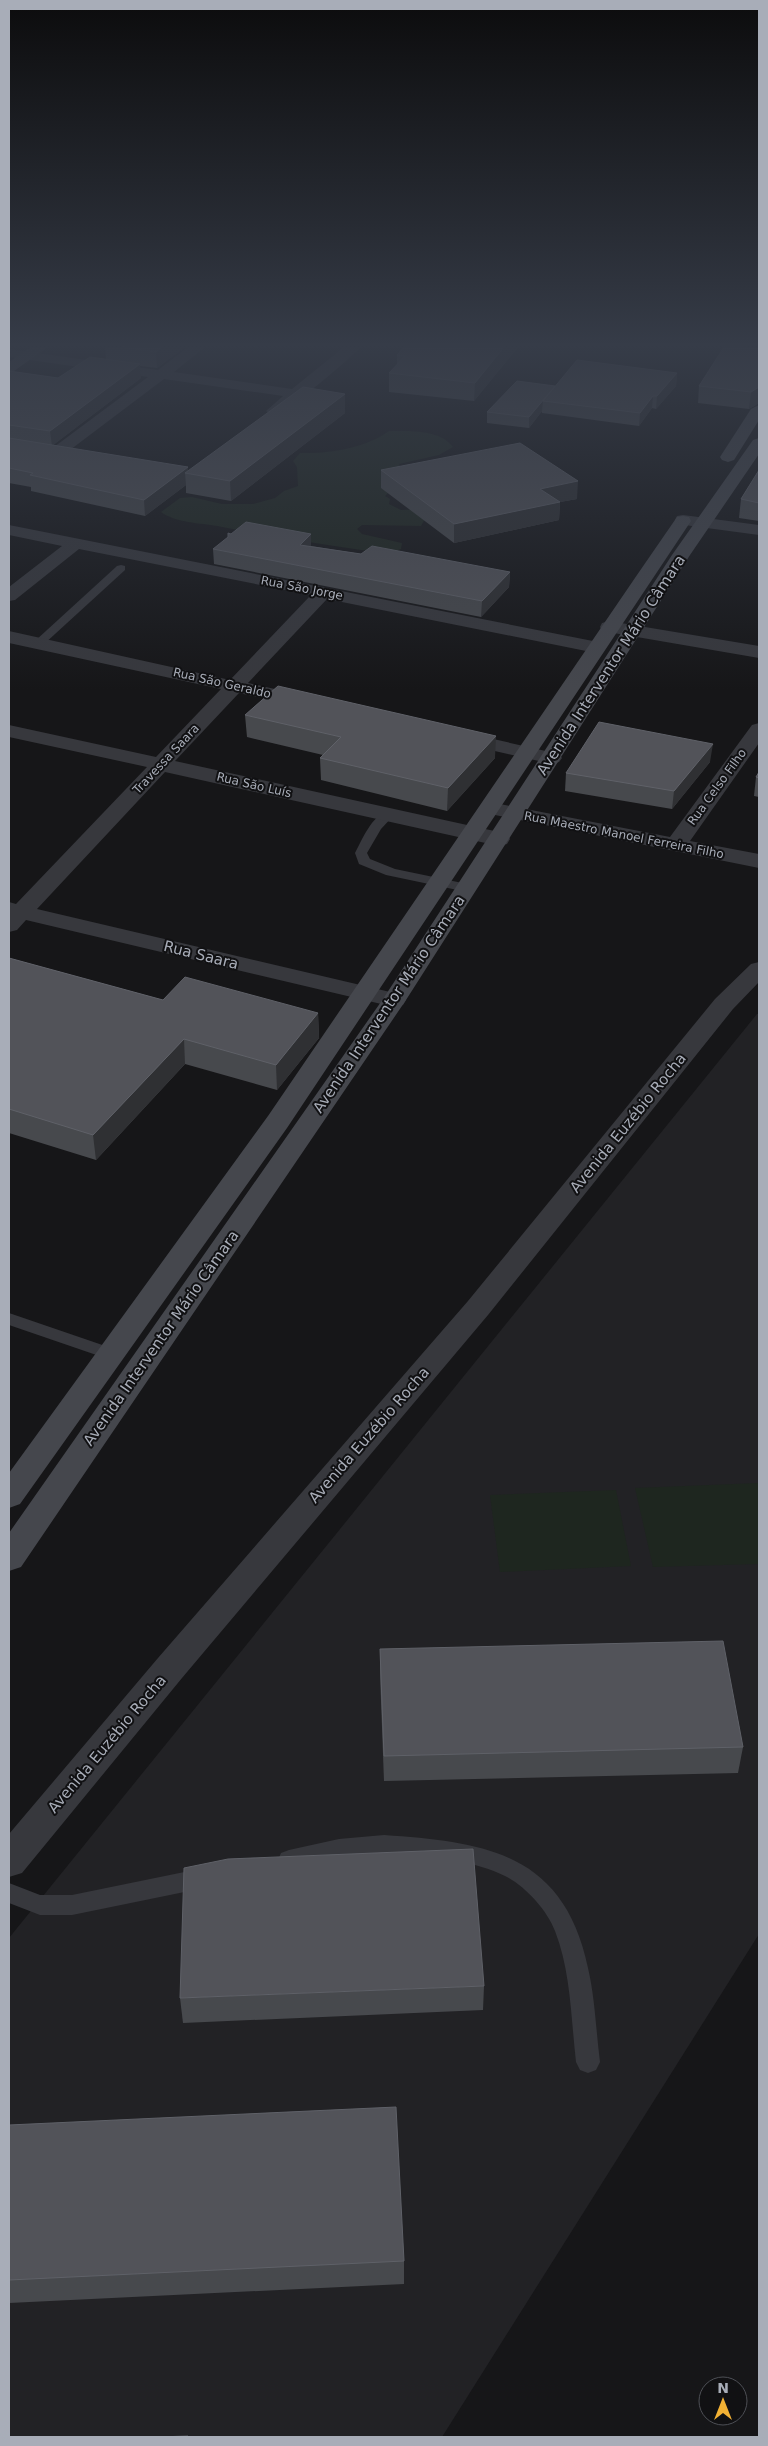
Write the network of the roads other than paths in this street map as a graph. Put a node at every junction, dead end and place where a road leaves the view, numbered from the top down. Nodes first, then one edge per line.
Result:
1 (733, 461) edge
2 (693, 521) junction
3 (9, 530) edge
4 (759, 530) edge
5 (76, 543) junction
6 (121, 568) dead end
7 (323, 593) junction
8 (9, 596) edge
9 (633, 631) junction
10 (9, 637) edge
11 (602, 637) junction
12 (39, 643) junction
13 (759, 652) edge
14 (235, 686) junction
15 (330, 707) edge
16 (759, 729) edge
17 (9, 730) edge
18 (443, 733) edge
19 (528, 753) junction
20 (552, 758) junction
21 (161, 764) junction
22 (490, 808) junction
23 (515, 814) junction
24 (388, 815) junction
25 (473, 834) junction
26 (499, 839) junction
27 (675, 846) junction
28 (759, 861) edge
29 (440, 882) junction
30 (467, 888) junction
31 (13, 915) edge
32 (759, 969) edge
33 (364, 995) junction
34 (759, 999) edge
35 (394, 1000) junction
36 (724, 1004) junction
37 (229, 1190) junction
38 (256, 1201) junction
39 (9, 1320) edge
40 (111, 1354) junction
41 (9, 1496) edge
42 (9, 1558) edge
43 (9, 1862) edge
44 (270, 1864) edge
45 (222, 1874) edge
46 (9, 1893) edge
47 (588, 2062) dead end

1 - 2 main road, Avenida Interventor Mário Câmara
2 - 4 street
2 - 9 main road, Avenida Interventor Mário Câmara
2 - 11 main road, Avenida Interventor Mário Câmara
3 - 5 street, Rua São Jorge
5 - 7 street, Rua São Jorge
5 - 8 street
6 - 12 lane
7 - 11 street, Rua São Jorge
7 - 14 street, Travessa Saara
9 - 11 street, Rua São Jorge
9 - 13 street, Rua São Jorge
9 - 20 main road, Avenida Interventor Mário Câmara
10 - 12 street, Rua São Geraldo
11 - 19 main road, Avenida Interventor Mário Câmara
12 - 14 street, Rua São Geraldo
14 - 15 street, Rua São Geraldo
14 - 21 street, Travessa Saara
16 - 27 street, Rua Celso Filho
17 - 21 street, Rua São Luís
18 - 19 street
19 - 20 street
19 - 22 main road, Avenida Interventor Mário Câmara
20 - 23 main road, Avenida Interventor Mário Câmara
21 - 24 street, Rua São Luís
21 - 31 street, Travessa Saara
22 - 23 street, Rua Maestro Manoel Ferreira Filho
22 - 25 main road, Avenida Interventor Mário Câmara
23 - 26 main road, Avenida Interventor Mário Câmara
23 - 27 street, Rua Maestro Manoel Ferreira Filho
24 - 25 street, Rua São Luís
24 - 29 lane
25 - 26 street, Rua São Luís
25 - 29 main road, Avenida Interventor Mário Câmara
26 - 30 main road, Avenida Interventor Mário Câmara
27 - 28 street, Rua Maestro Manoel Ferreira Filho
29 - 30 lane
29 - 33 main road, Avenida Interventor Mário Câmara
30 - 35 main road, Avenida Interventor Mário Câmara
31 - 33 street, Rua Saara
32 - 36 street, Avenida Euzébio Rocha
33 - 35 street, Rua Saara
33 - 37 main road, Avenida Interventor Mário Câmara
34 - 36 street
35 - 38 main road, Avenida Interventor Mário Câmara
36 - 43 street, Avenida Euzébio Rocha
37 - 38 main road
37 - 40 main road, Avenida Interventor Mário Câmara
38 - 42 main road, Avenida Interventor Mário Câmara
39 - 40 lane
40 - 41 main road, Avenida Interventor Mário Câmara
44 - 47 lane
45 - 46 lane

